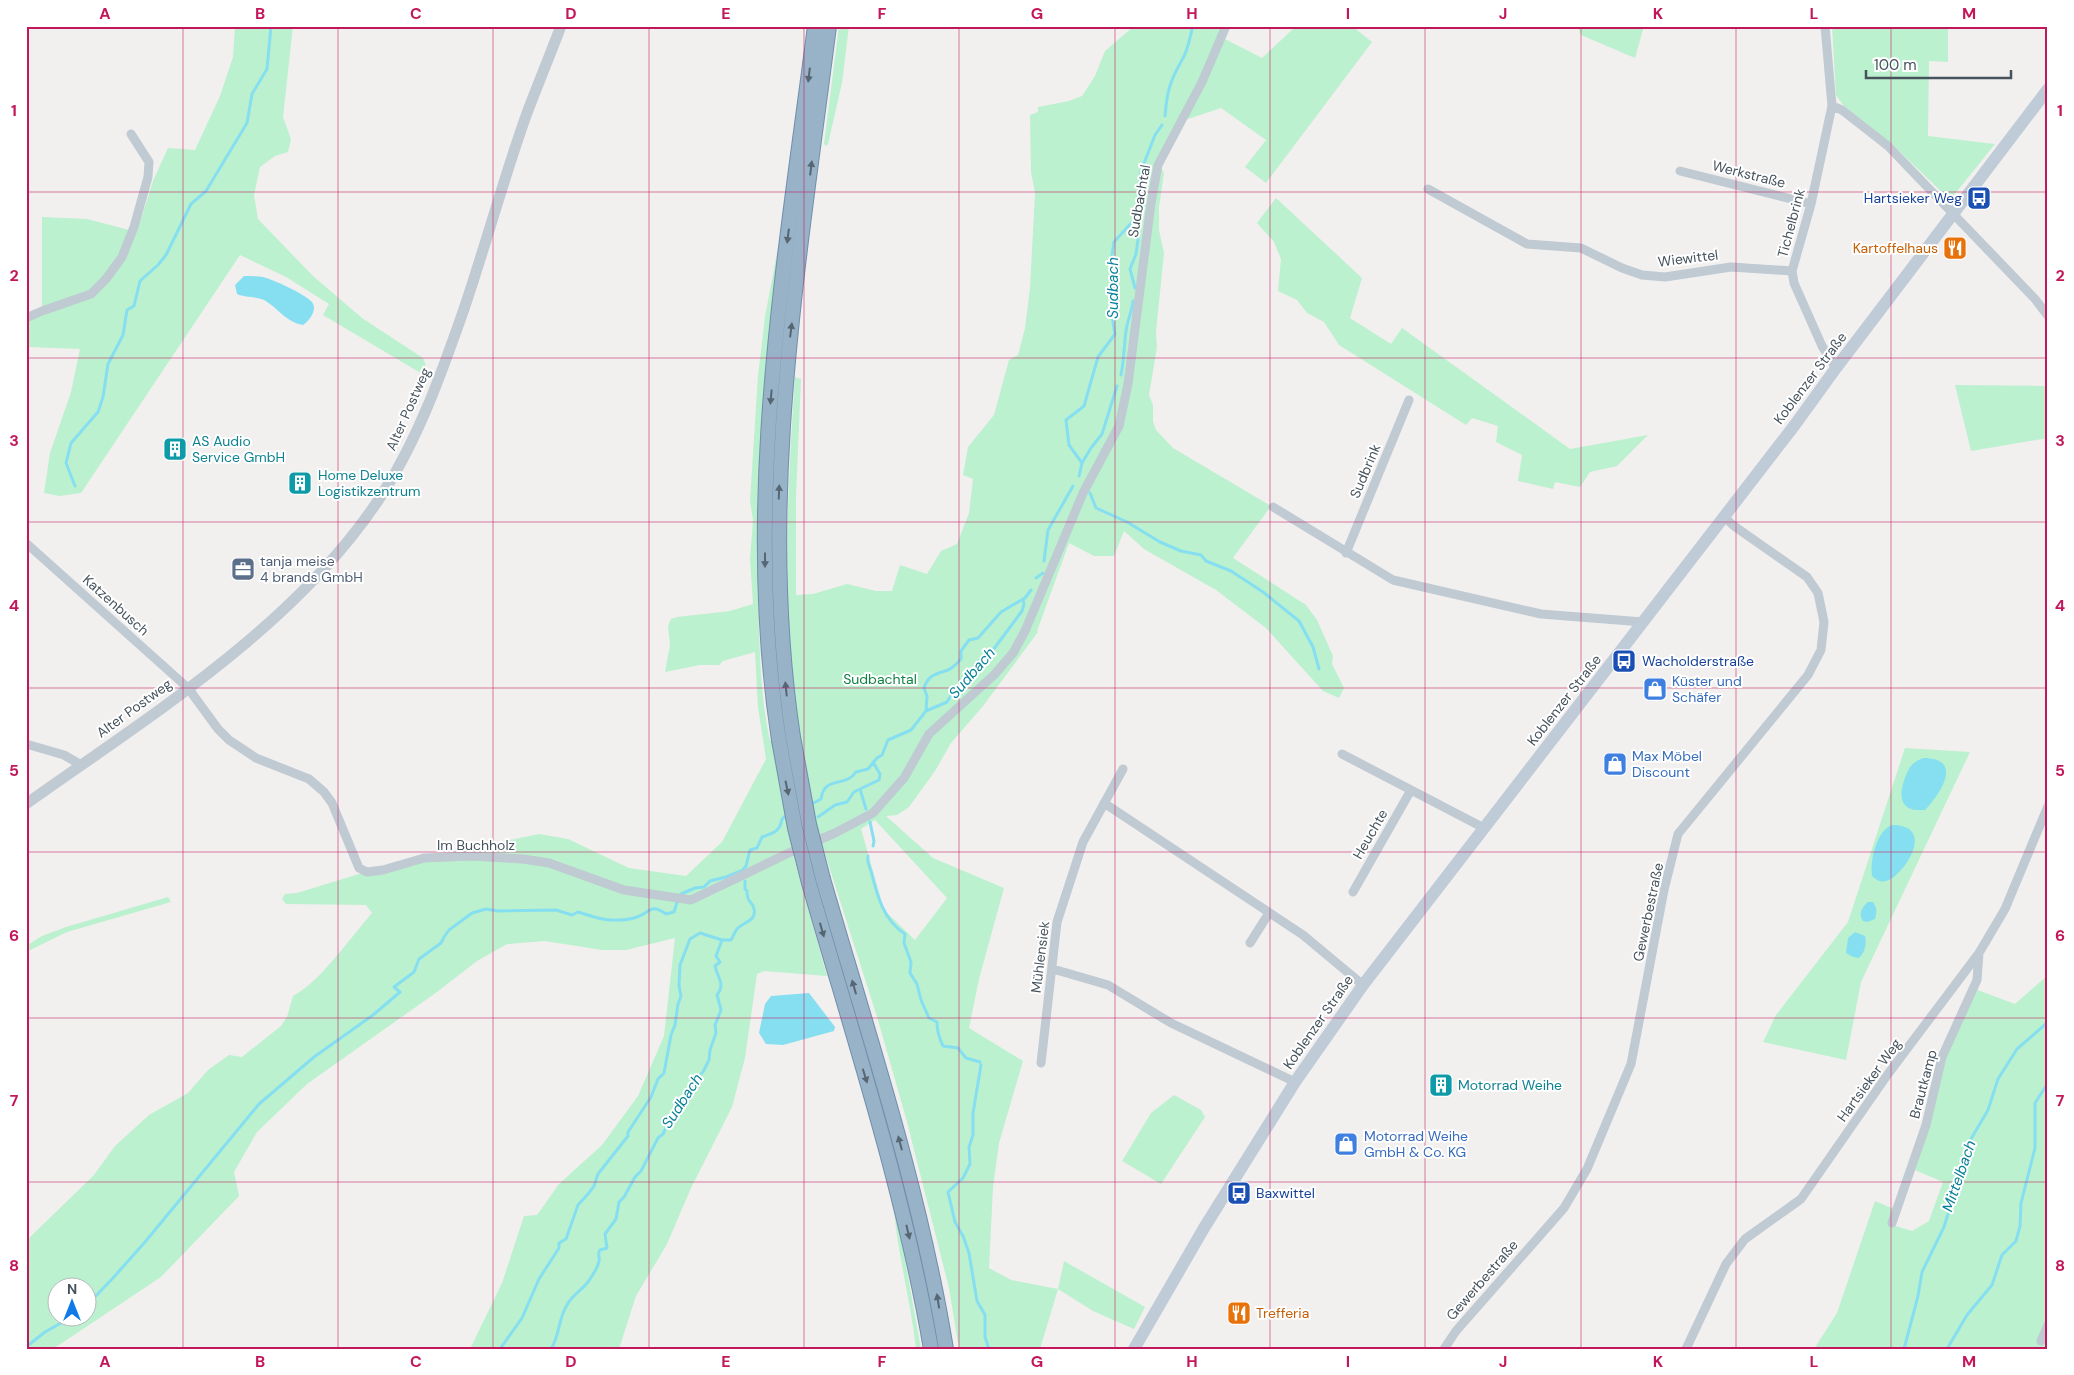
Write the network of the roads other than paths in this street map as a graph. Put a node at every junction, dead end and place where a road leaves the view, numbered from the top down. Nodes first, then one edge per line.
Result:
1 (561, 26) edge
2 (815, 26) edge
3 (829, 26) edge
4 (1226, 26) edge
5 (1825, 26) edge
6 (2047, 91) edge
7 (1832, 106) junction
8 (131, 134) dead end
9 (1680, 171) dead end
10 (1428, 189) dead end
11 (1811, 204) junction
12 (1954, 214) junction
13 (1792, 271) junction
14 (2048, 316) edge
15 (26, 318) edge
16 (1836, 368) junction
17 (1409, 400) dead end
18 (1273, 507) dead end
19 (1723, 516) junction
20 (26, 543) edge
21 (1346, 553) junction
22 (1643, 622) junction
23 (188, 688) junction
24 (26, 744) edge
25 (1342, 754) dead end
26 (81, 765) junction
27 (1123, 769) dead end
28 (1411, 790) junction
29 (1104, 803) junction
30 (26, 804) edge
31 (2048, 806) edge
32 (1484, 828) junction
33 (835, 833) joint
34 (1353, 892) dead end
35 (1269, 913) junction
36 (1250, 943) dead end
37 (1979, 953) junction
38 (1052, 969) junction
39 (1363, 985) junction
40 (1042, 1063) dead end
41 (1295, 1082) junction
42 (1892, 1223) dead end
43 (2048, 1325) edge
44 (2041, 1341) dead end
45 (931, 1349) edge
46 (946, 1349) edge
47 (1134, 1349) edge
48 (1444, 1349) edge
49 (1686, 1349) edge

1 - 23 street, Alter Postweg
2 -> 45 highway, bridge
46 -> 3 highway, bridge
4 - 33 street, Sudbachtal
5 - 7 street, Tichelbrink
6 - 12 main road, Koblenzer Straße
7 - 11 street, Tichelbrink
7 - 12 street
8 - 15 street
9 - 11 street, Werkstraße
10 - 13 street, Wiewittel
11 - 13 street, Tichelbrink
12 - 14 street
12 - 16 main road, Koblenzer Straße
13 - 16 street, Tichelbrink
16 - 19 main road, Koblenzer Straße
17 - 21 street, Sudbrink
18 - 21 street
19 - 22 main road, Koblenzer Straße
19 - 48 street, Gewerbestraße
20 - 23 street, Katzenbusch
21 - 22 street
22 - 32 main road, Koblenzer Straße
23 - 26 street, Alter Postweg
23 - 33 street, Im Buchholz
24 - 26 street
25 - 28 street
26 - 30 street, Alter Postweg
27 - 29 street, Mühlensiek
28 - 32 street
28 - 34 street, Heuchte
29 - 35 street
29 - 38 street, Mühlensiek
31 - 37 street, Hartsieker Weg
32 - 39 main road, Koblenzer Straße
35 - 36 street
35 - 39 street
37 - 42 street, Brautkamp
37 - 49 street, Hartsieker Weg
38 - 40 street, Mühlensiek
38 - 41 street
39 - 41 main road, Koblenzer Straße
41 - 47 main road, Koblenzer Straße
43 - 44 street

